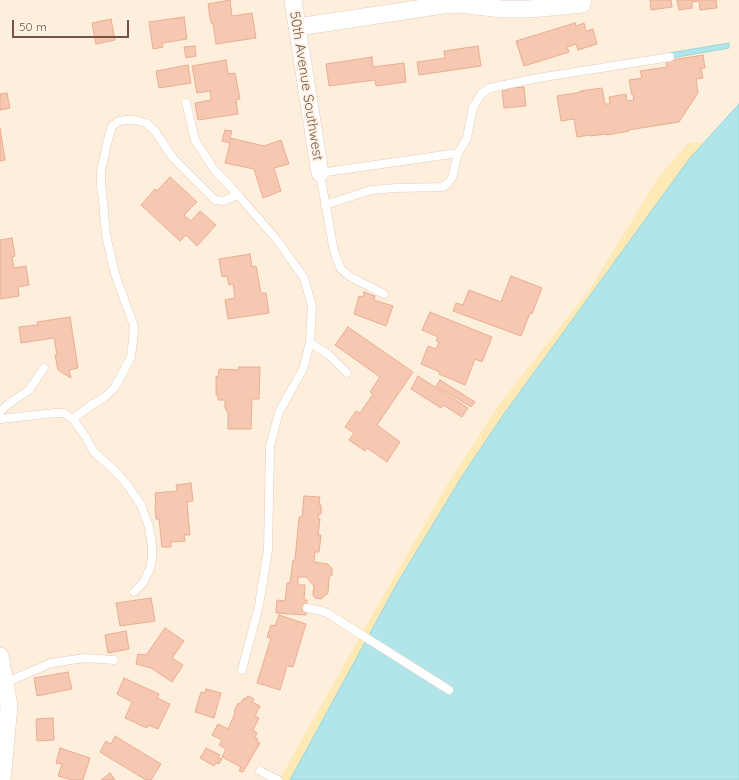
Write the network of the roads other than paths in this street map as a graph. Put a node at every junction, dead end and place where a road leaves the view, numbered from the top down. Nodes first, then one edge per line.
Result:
1 (293, 0) edge
2 (582, 2) edge
3 (542, 4) edge
4 (298, 27) junction
5 (670, 57) dead end
6 (186, 102) dead end
7 (458, 153) junction
8 (320, 173) junction
9 (238, 195) junction
10 (325, 205) junction
11 (384, 294) dead end
12 (310, 343) junction
13 (44, 368) dead end
14 (347, 373) dead end
15 (0, 412) edge
16 (0, 419) edge
17 (73, 419) junction
18 (134, 592) dead end
19 (307, 608) dead end
20 (0, 656) edge
21 (114, 660) dead end
22 (242, 670) dead end
23 (5, 683) junction
24 (449, 690) dead end
25 (260, 771) dead end
26 (2, 780) edge
27 (278, 780) edge

1 - 4 street, 50th Avenue Southwest
2 - 3 street
3 - 4 street
4 - 8 street, 50th Avenue Southwest
5 - 7 lane
6 - 9 lane
7 - 8 lane
7 - 10 lane
8 - 10 lane
9 - 12 lane
9 - 17 lane
10 - 11 lane
12 - 14 lane
12 - 22 lane
13 - 15 lane
16 - 17 lane
17 - 18 lane
19 - 24 lane
20 - 23 street
21 - 23 lane
23 - 26 street
25 - 27 lane

